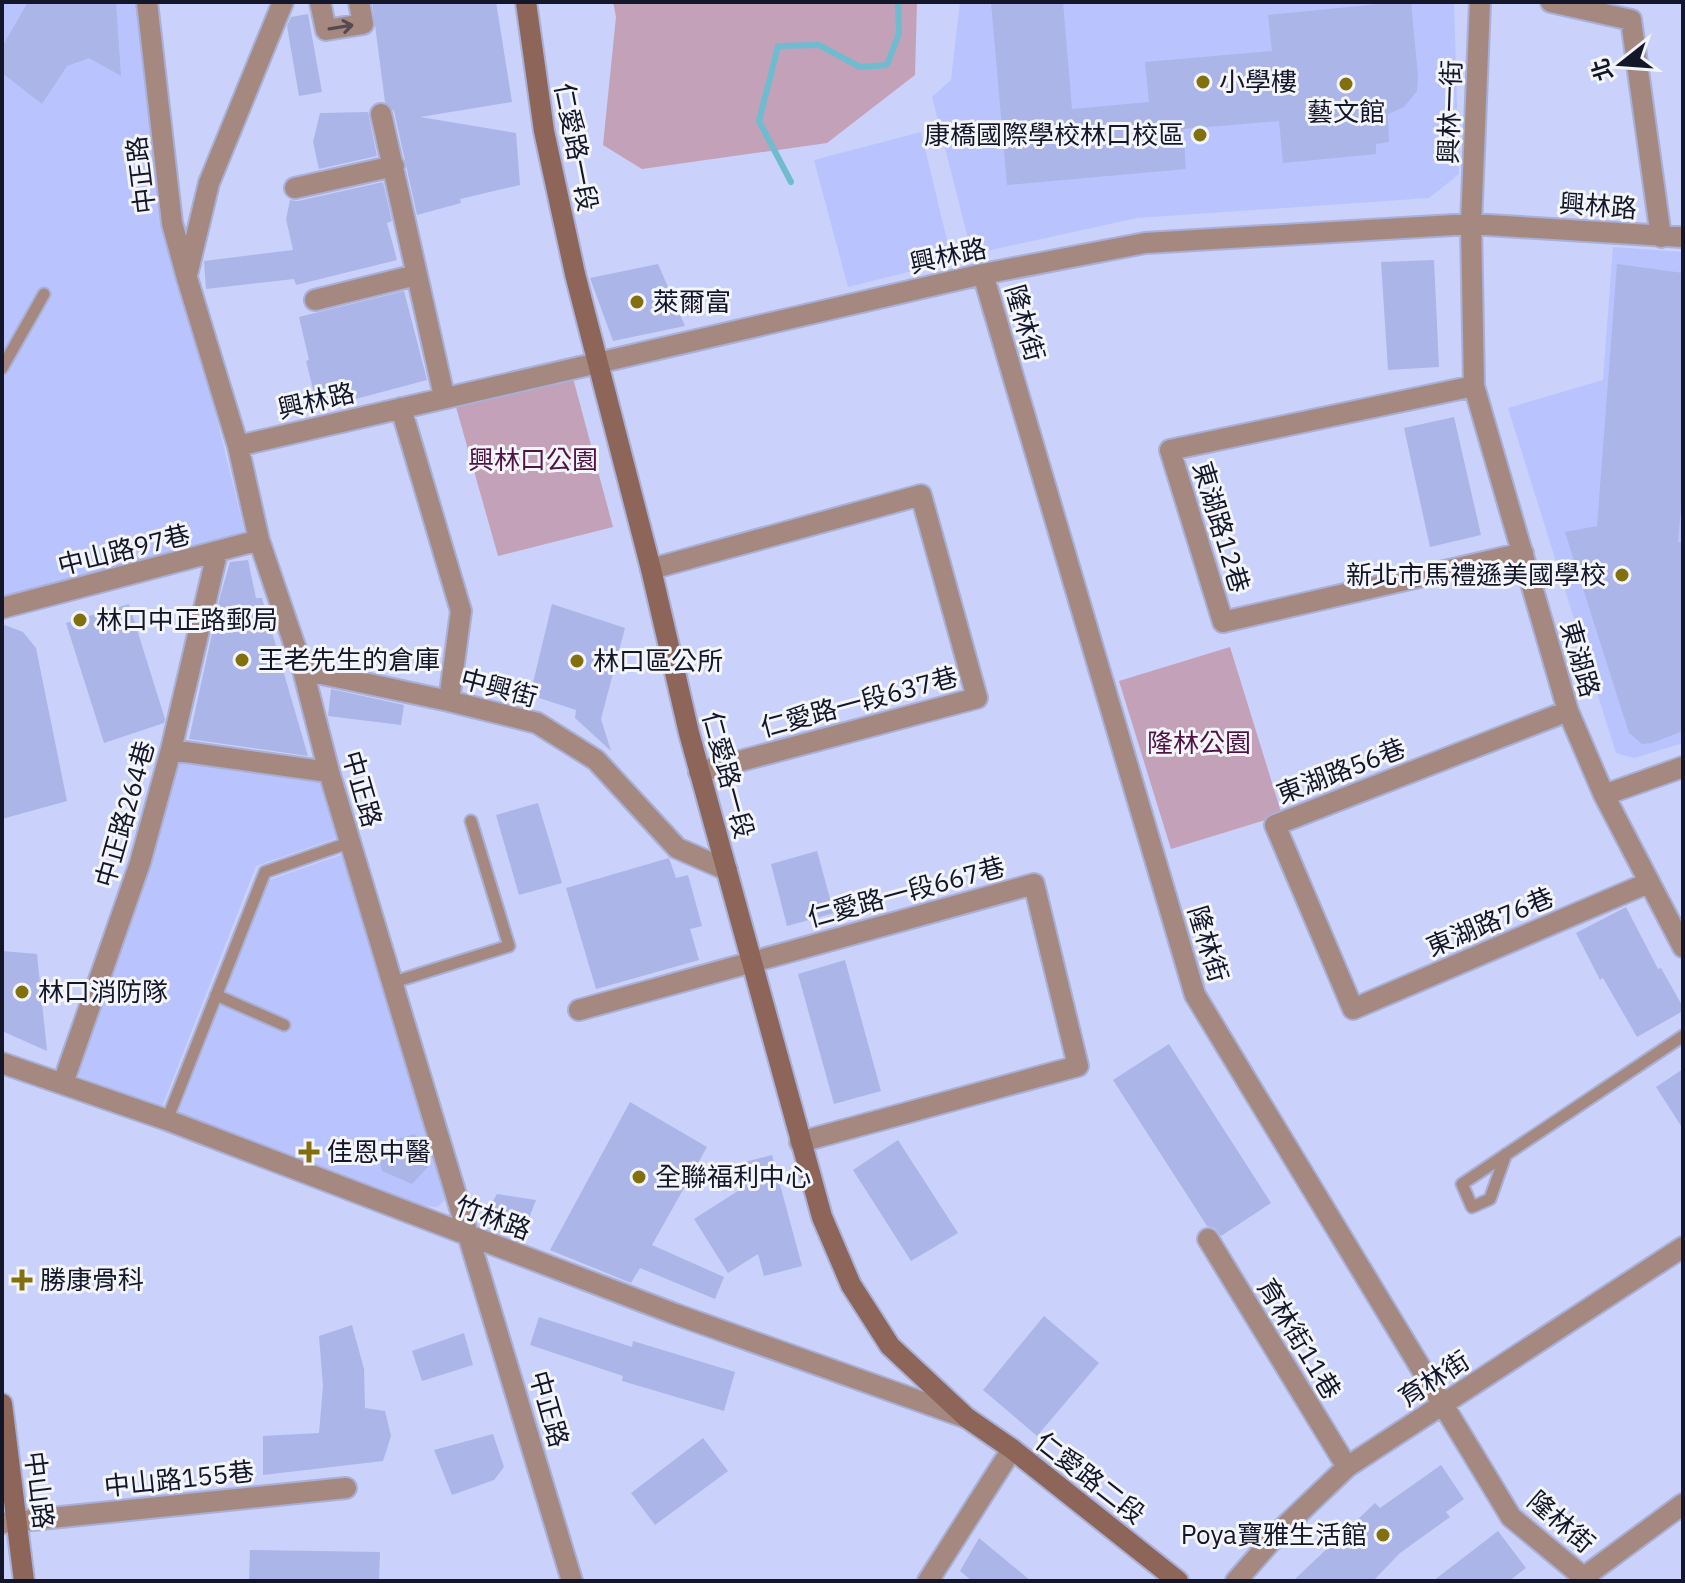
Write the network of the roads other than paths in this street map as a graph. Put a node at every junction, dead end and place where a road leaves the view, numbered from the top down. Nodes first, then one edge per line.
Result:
1 (147, 2) edge
2 (283, 2) edge
3 (320, 2) edge
4 (359, 2) edge
5 (526, 2) edge
6 (1480, 2) edge
7 (1551, 2) edge
8 (381, 114) dead end
9 (394, 166) junction
10 (295, 188) dead end
11 (1471, 224) junction
12 (1661, 237) junction
13 (1683, 237) edge
14 (983, 274) junction
15 (416, 275) junction
16 (187, 278) junction
17 (44, 294) dead end
18 (315, 300) dead end
19 (597, 361) junction
20 (2, 368) edge
21 (1474, 386) junction
22 (444, 396) junction
23 (401, 408) junction
24 (238, 446) junction
25 (259, 540) junction
26 (217, 553) junction
27 (1523, 553) junction
28 (651, 569) junction
29 (2, 608) edge
30 (303, 670) junction
31 (449, 701) junction
32 (1568, 711) junction
33 (171, 750) junction
34 (1683, 767) edge
35 (329, 772) junction
36 (699, 772) junction
37 (1604, 795) junction
38 (471, 821) dead end
39 (351, 842) junction
40 (727, 870) junction
41 (1648, 883) junction
42 (1683, 947) edge
43 (750, 961) junction
44 (394, 982) junction
45 (216, 995) junction
46 (1353, 1009) joint
47 (579, 1010) dead end
48 (284, 1025) dead end
49 (1683, 1036) edge
50 (2, 1063) edge
51 (63, 1083) junction
52 (167, 1120) junction
53 (800, 1142) junction
54 (1506, 1154) junction
55 (471, 1237) junction
56 (1208, 1239) dead end
57 (1683, 1247) edge
58 (2, 1404) edge
59 (1444, 1404) junction
60 (967, 1418) junction
61 (1012, 1449) junction
62 (1347, 1467) junction
63 (346, 1488) dead end
64 (1683, 1504) edge
65 (9, 1523) edge
66 (1586, 1579) edge
67 (24, 1581) edge
68 (572, 1581) edge
69 (928, 1581) edge
70 (1178, 1581) edge
71 (1236, 1581) edge

1 - 16 street, 中正路
2 - 16 street
3 -> 4 street
5 - 19 main road, 仁愛路一段
6 - 11 street, 興林一街
7 - 12 street
8 - 9 street
9 - 10 street
9 - 15 street
11 - 12 street, 興林路
11 - 14 street, 興林路
11 - 21 street, 東湖路
12 - 13 street, 興林路
14 - 19 street, 興林路
14 - 59 street, 隆林街
15 - 18 street
15 - 22 street
16 - 24 street, 中正路
17 - 20 lane
19 - 22 street, 興林路
19 - 28 main road, 仁愛路一段
21 - 27 street, 東湖路
21 - 27 street, 東湖路12巷
22 - 23 street, 興林路
23 - 24 street, 興林路
23 - 31 street
24 - 25 street, 中正路
25 - 26 street, 中山路97巷
25 - 30 street, 中正路
26 - 29 street, 中山路97巷
26 - 33 street, 中正路264巷
27 - 32 street, 東湖路
28 - 36 main road, 仁愛路一段
28 - 36 street, 仁愛路一段637巷
30 - 31 street, 中興街
30 - 35 street, 中正路
31 - 40 street, 中興街
32 - 37 street, 東湖路
32 - 46 street, 東湖路56巷
33 - 35 street
33 - 51 street, 中正路264巷
34 - 37 street
35 - 39 street, 中正路
36 - 40 main road, 仁愛路一段
37 - 41 street, 東湖路
38 - 44 lane
39 - 44 street, 中正路
39 - 45 lane
40 - 43 main road, 仁愛路一段
41 - 42 street, 東湖路
41 - 46 street, 東湖路76巷
43 - 47 street
43 - 53 main road, 仁愛路一段
43 - 53 street, 仁愛路一段667巷
44 - 55 street, 中正路
45 - 48 lane
45 - 52 lane
49 - 54 lane
50 - 51 street, 竹林路
51 - 52 street, 竹林路
52 - 55 street, 竹林路
53 - 60 main road, 仁愛路一段
54 - 54 lane
55 - 60 street, 竹林路
55 - 68 street, 中正路
56 - 62 street, 育林街11巷
57 - 59 street, 育林街
58 - 65 main road, 中山路
59 - 62 street, 育林街
59 - 66 street, 隆林街
60 - 61 main road, 仁愛路二段
61 - 69 street
61 - 70 main road, 仁愛路二段
62 - 71 street, 育林街
63 - 65 street, 中山路155巷
64 - 66 street
65 - 67 main road, 中山路

